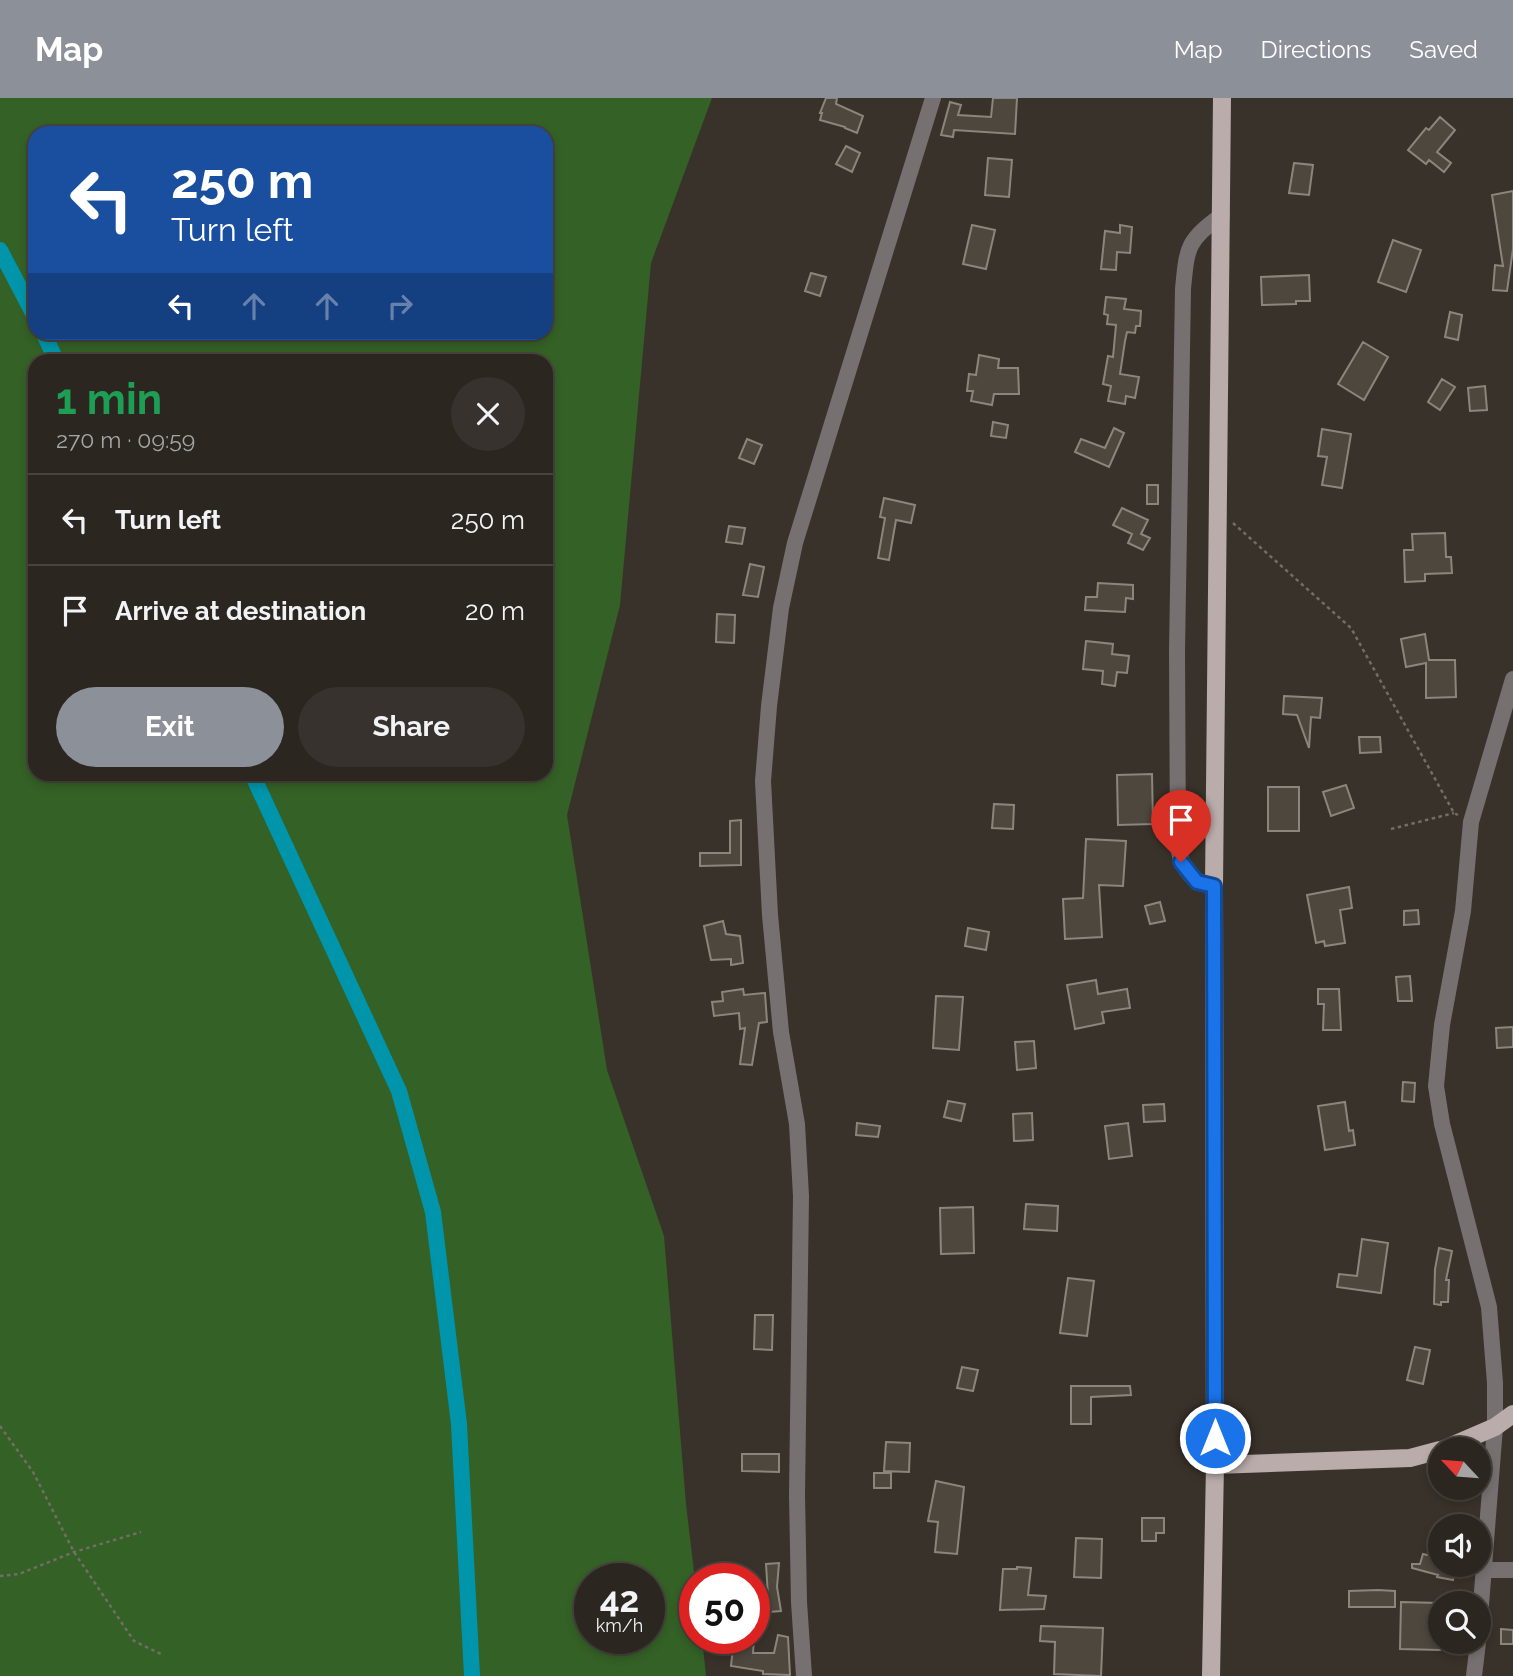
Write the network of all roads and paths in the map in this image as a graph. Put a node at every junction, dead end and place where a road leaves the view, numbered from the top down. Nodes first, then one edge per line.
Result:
1 (933, 98) edge
2 (1222, 98) edge
3 (1222, 215) junction
4 (1218, 510) junction
5 (1513, 679) edge
6 (1454, 813) junction
7 (1471, 822) junction
8 (1391, 829) dead end
9 (1214, 886) junction
10 (1513, 1414) edge
11 (0, 1426) edge
12 (1495, 1427) junction
13 (1472, 1437) edge
14 (1428, 1454) edge
15 (1215, 1465) junction
16 (1489, 1514) edge
17 (141, 1532) dead end
18 (74, 1552) junction
19 (1491, 1570) edge
20 (1513, 1570) edge
21 (0, 1576) edge
22 (1477, 1654) edge
23 (163, 1655) dead end
24 (804, 1676) edge
25 (1211, 1676) edge
26 (1474, 1676) edge

1 - 24 street
2 - 3 main road
3 - 4 main road
3 - 9 street
4 - 6 path
4 - 9 main road
5 - 7 street
6 - 7 path
6 - 8 path
7 - 12 street
9 - 15 main road
10 - 12 main road
11 - 18 path
12 - 13 main road
12 - 16 street
14 - 15 main road
15 - 25 main road
17 - 18 path
18 - 21 path
18 - 23 path
19 - 20 street
22 - 26 street

